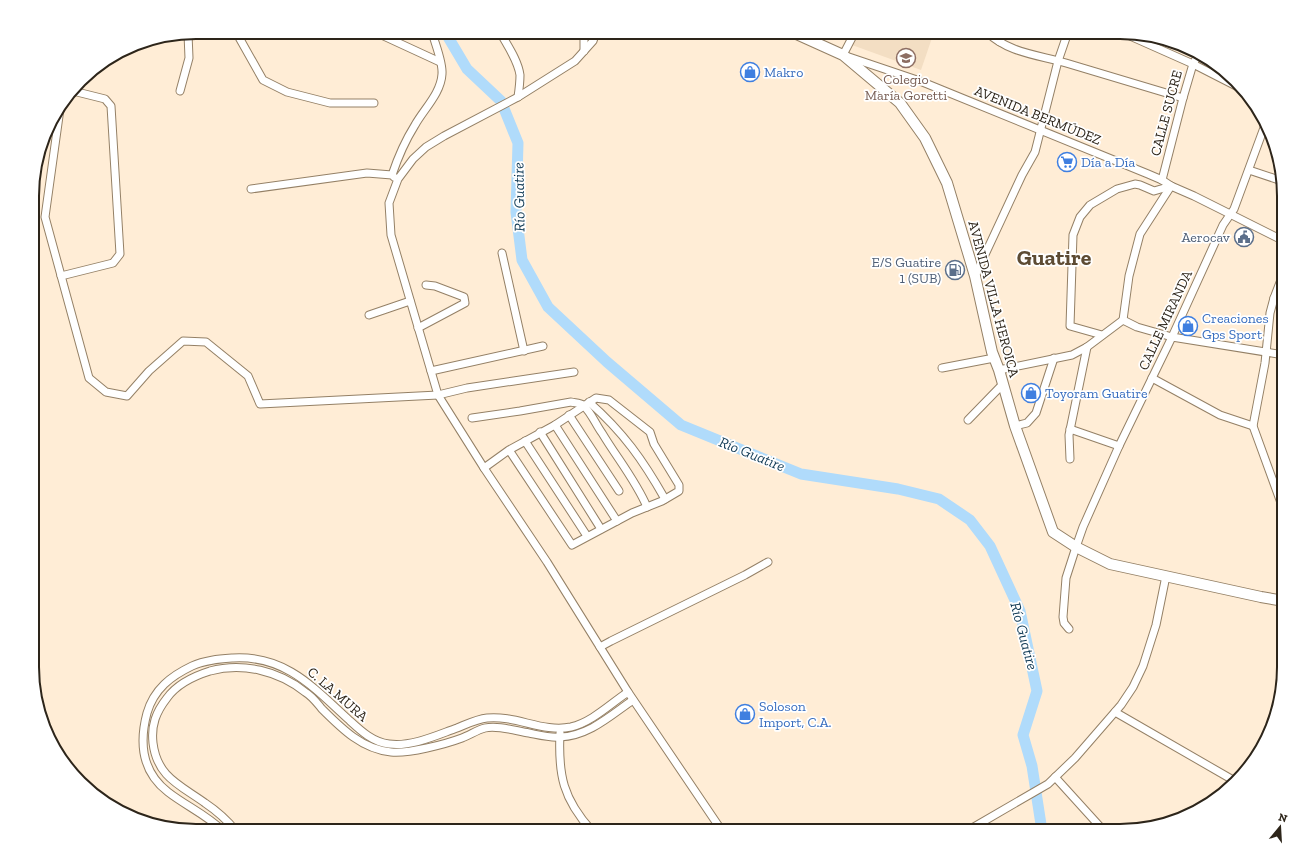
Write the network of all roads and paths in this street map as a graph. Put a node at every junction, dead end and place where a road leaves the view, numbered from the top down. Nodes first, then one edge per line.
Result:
1 (188, 39) edge
2 (240, 39) edge
3 (390, 39) edge
4 (434, 39) edge
5 (504, 39) edge
6 (584, 39) edge
7 (594, 39) edge
8 (808, 39) edge
9 (851, 39) edge
10 (995, 39) edge
11 (1001, 39) edge
12 (1066, 39) edge
13 (1140, 40) edge
14 (1000, 42) junction
15 (584, 51) junction
16 (843, 55) junction
17 (1196, 59) edge
18 (1058, 61) junction
19 (440, 62) junction
20 (1193, 64) junction
21 (1228, 82) edge
22 (180, 91) dead end
23 (77, 93) edge
24 (518, 97) junction
25 (1183, 98) junction
26 (374, 104) dead end
27 (58, 120) edge
28 (1042, 130) junction
29 (1263, 132) edge
30 (1249, 170) junction
31 (395, 177) junction
32 (1162, 180) junction
33 (1276, 180) edge
34 (1171, 186) junction
35 (251, 189) dead end
36 (1230, 215) junction
37 (1277, 238) edge
38 (502, 253) dead end
39 (61, 276) junction
40 (975, 276) junction
41 (426, 286) dead end
42 (1277, 290) edge
43 (1274, 298) junction
44 (1277, 299) edge
45 (410, 301) junction
46 (369, 315) dead end
47 (1122, 320) junction
48 (418, 328) junction
49 (1102, 335) junction
50 (1172, 337) junction
51 (543, 346) dead end
52 (1086, 347) junction
53 (524, 351) junction
54 (1266, 352) junction
55 (1277, 354) edge
56 (994, 358) junction
57 (1054, 358) junction
58 (942, 368) dead end
59 (999, 370) junction
60 (431, 371) junction
61 (574, 372) dead end
62 (1152, 378) junction
63 (1003, 384) junction
64 (438, 395) junction
65 (586, 404) junction
66 (569, 415) junction
67 (472, 418) dead end
68 (968, 420) dead end
69 (555, 425) junction
70 (1015, 426) junction
71 (1253, 426) junction
72 (1070, 429) junction
73 (540, 432) junction
74 (525, 441) junction
75 (1119, 446) junction
76 (509, 450) junction
77 (1070, 459) dead end
78 (484, 468) junction
79 (619, 491) dead end
80 (1277, 493) edge
81 (664, 499) junction
82 (647, 507) junction
83 (617, 521) junction
84 (601, 529) junction
85 (587, 536) junction
86 (1076, 547) junction
87 (768, 562) dead end
88 (1166, 576) junction
89 (1277, 600) edge
90 (1069, 629) dead end
91 (600, 647) junction
92 (628, 692) junction
93 (634, 700) junction
94 (1115, 712) junction
95 (560, 729) junction
96 (560, 737) junction
97 (1055, 777) junction
98 (1230, 779) edge
99 (215, 824) edge
100 (229, 824) edge
101 (587, 824) edge
102 (717, 824) edge
103 (979, 824) edge
104 (1098, 824) edge

1 - 22 street
2 - 26 street
3 - 19 street
4 - 19 street
5 - 24 street
6 - 15 street
7 - 15 street
8 - 16 main road, AVENIDA VILLA HEROICA
9 - 16 street
10 - 14 street
11 - 14 street
12 - 18 street
13 - 20 street
14 - 18 street
15 - 24 street
16 - 28 street, AVENIDA BERMÚDEZ
16 - 40 main road, AVENIDA VILLA HEROICA
17 - 20 street, CALLE SUCRE
18 - 25 street
18 - 28 street
19 - 31 street
20 - 21 street
20 - 25 street, CALLE SUCRE
23 - 39 street
24 - 31 street
25 - 32 street, CALLE SUCRE
27 - 39 street
28 - 32 street, AVENIDA BERMÚDEZ
28 - 40 street
29 - 30 street, CALLE MIRANDA
30 - 33 street
30 - 36 street, CALLE MIRANDA
31 - 35 street
31 - 45 street
32 - 34 street, AVENIDA BERMÚDEZ
34 - 36 street, AVENIDA BERMÚDEZ
34 - 47 street
34 - 49 street
36 - 37 street, AVENIDA BERMÚDEZ
36 - 50 street, CALLE MIRANDA
38 - 53 street
39 - 64 street
40 - 56 main road, AVENIDA VILLA HEROICA
41 - 48 street
42 - 43 street
43 - 44 street
43 - 54 street
45 - 46 street
45 - 48 street
47 - 49 street
47 - 50 street
48 - 60 street
49 - 52 street
50 - 54 street
50 - 62 street, CALLE MIRANDA
51 - 53 street
52 - 57 street
52 - 72 street
53 - 60 street
54 - 55 street
54 - 71 street
56 - 58 street
56 - 59 main road, AVENIDA VILLA HEROICA
57 - 59 street
57 - 70 street
59 - 63 main road, AVENIDA VILLA HEROICA
60 - 64 street
61 - 64 street
62 - 71 street
62 - 75 street, CALLE MIRANDA
63 - 68 street
63 - 70 main road, AVENIDA VILLA HEROICA
64 - 78 street
65 - 66 street
65 - 67 street
65 - 81 street
65 - 81 street
65 - 82 street
66 - 69 street
66 - 79 street
69 - 73 street
69 - 83 street
70 - 86 main road, AVENIDA VILLA HEROICA
71 - 80 street
72 - 75 street
72 - 77 street
73 - 74 street
73 - 84 street
74 - 76 street
74 - 85 street
75 - 86 street, CALLE MIRANDA
76 - 78 street
76 - 85 street
78 - 91 street
81 - 82 street
82 - 83 street
83 - 84 street
84 - 85 street
86 - 88 main road, AVENIDA VILLA HEROICA
86 - 90 street, CALLE MIRANDA
87 - 91 street
88 - 89 main road, AVENIDA VILLA HEROICA
88 - 94 street
91 - 92 street
92 - 93 street
92 - 95 street, C. LA MURA
93 - 96 street
93 - 102 street
94 - 97 street
94 - 98 street
95 - 96 street
95 - 99 street, C. LA MURA
96 - 100 street
96 - 101 street
97 - 103 street
97 - 104 street

